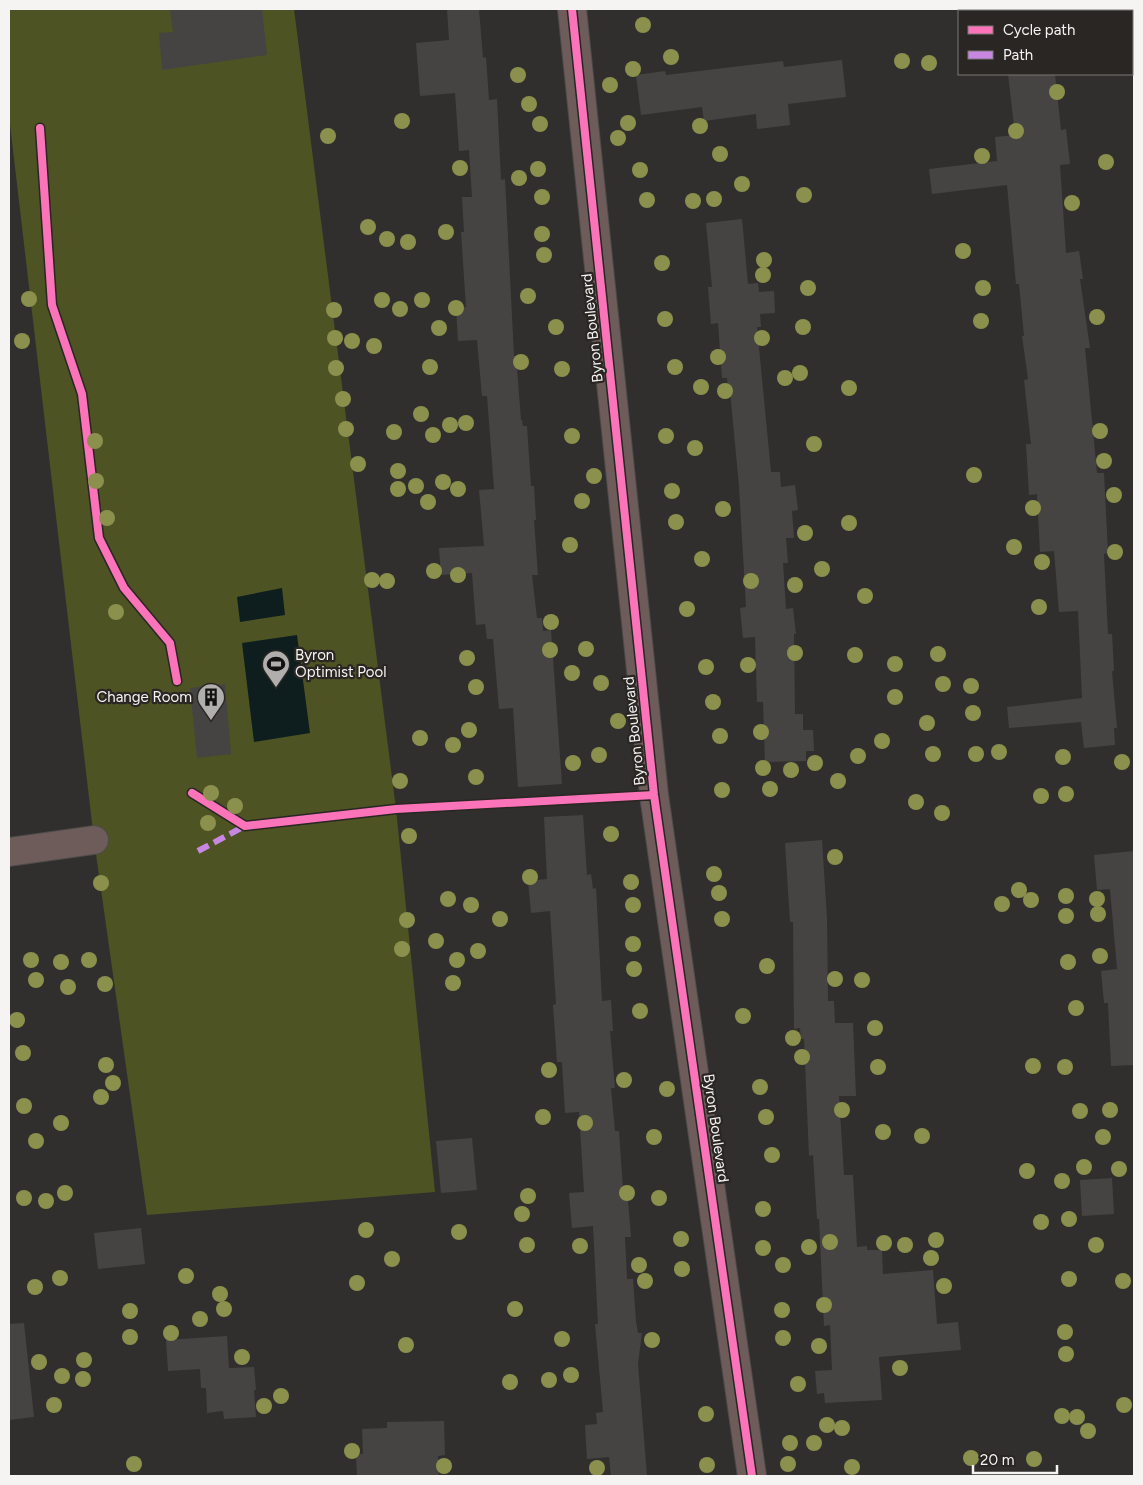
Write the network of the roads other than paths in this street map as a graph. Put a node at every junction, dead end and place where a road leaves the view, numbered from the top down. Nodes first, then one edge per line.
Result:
1 (572, 9) edge
2 (94, 840) dead end
3 (9, 852) edge
4 (752, 1476) edge

1 - 4 street, Byron Boulevard
2 - 3 street

